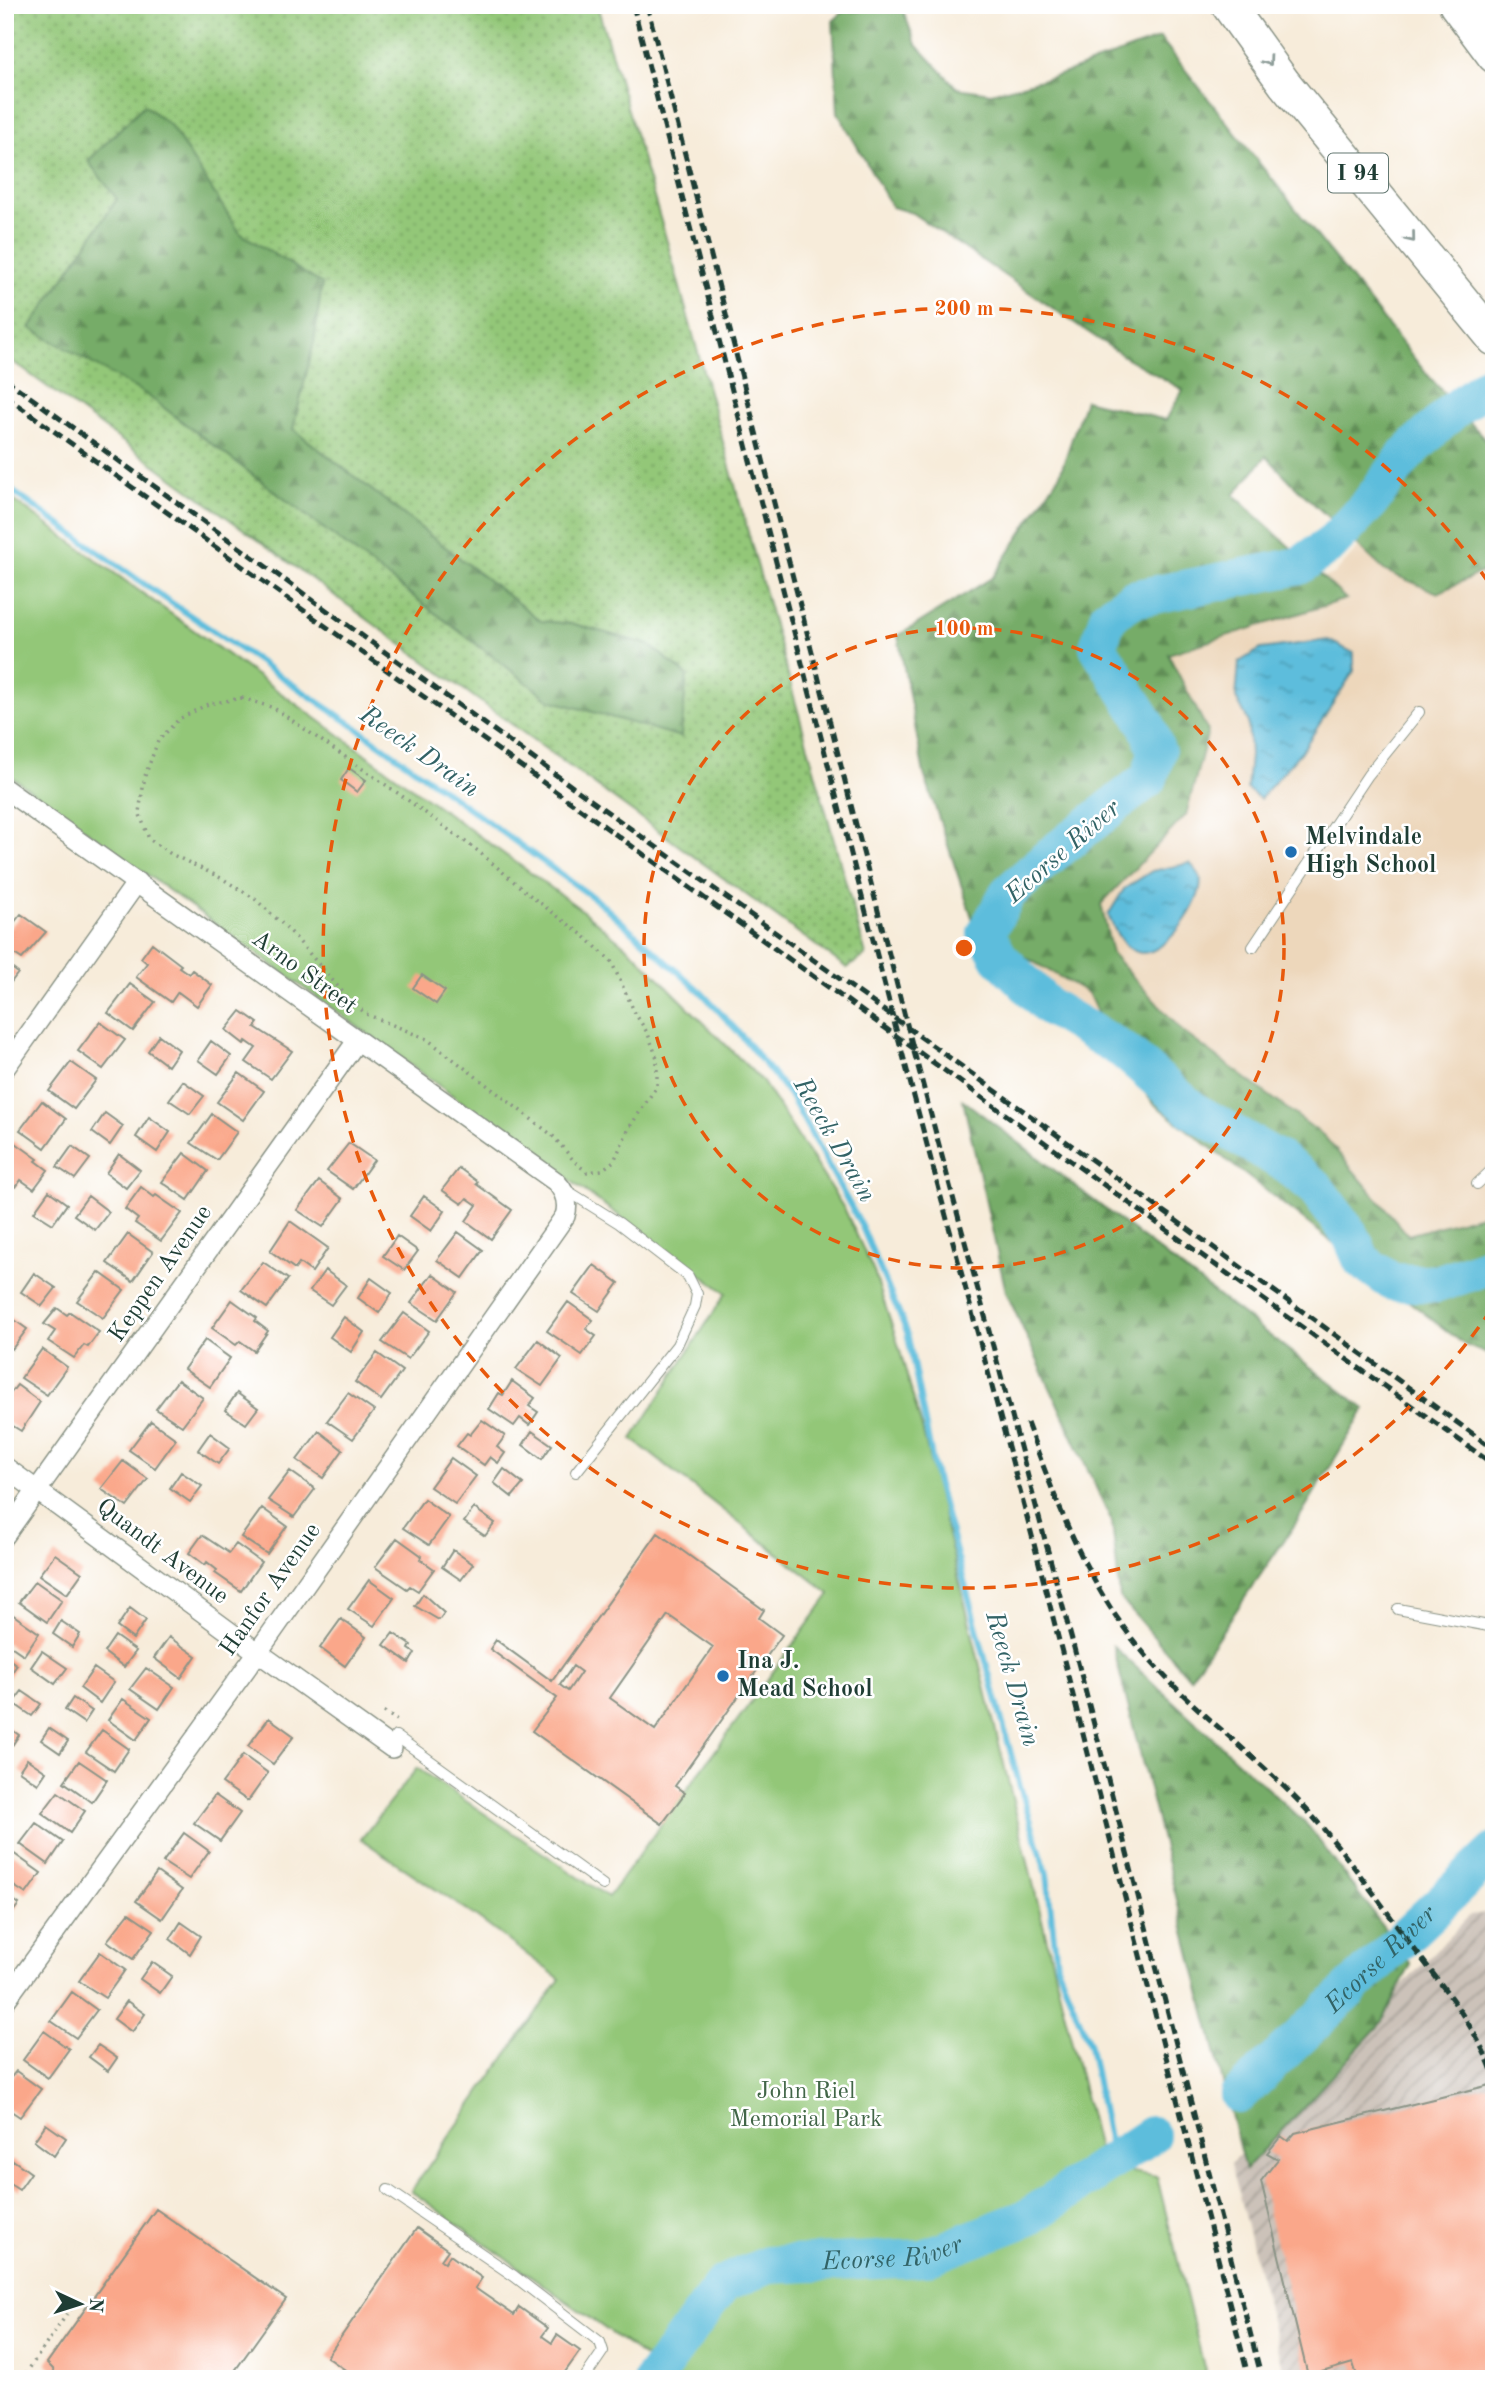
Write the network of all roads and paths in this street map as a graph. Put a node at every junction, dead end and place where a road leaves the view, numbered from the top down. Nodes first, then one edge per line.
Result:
1 (1228, 5) edge
2 (1456, 5) edge
3 (1494, 56) edge
4 (1493, 338) edge
5 (1419, 712) dead end
6 (5, 789) edge
7 (137, 883) junction
8 (1253, 947) dead end
9 (357, 1041) junction
10 (5, 1068) edge
11 (629, 1128) joint
12 (1494, 1168) edge
13 (1477, 1184) dead end
14 (563, 1194) junction
15 (5, 1467) edge
16 (576, 1472) dead end
17 (37, 1490) junction
18 (5, 1535) edge
19 (1398, 1609) dead end
20 (1494, 1628) edge
21 (258, 1652) junction
22 (384, 1712) dead end
23 (401, 1723) dead end
24 (394, 1742) joint
25 (603, 1885) dead end
26 (5, 2001) edge
27 (388, 2190) dead end
28 (74, 2304) dead end
29 (22, 2379) edge
30 (584, 2379) edge

1 -> 4 highway, I 94
2 - 3 highway
5 - 8 lane
6 - 7 street, Arno Street
7 - 9 street, Arno Street
7 - 10 street
9 - 14 street, Arno Street
9 - 17 street, Keppen Avenue
11 - 11 path
12 - 13 lane
14 - 16 lane
14 - 21 street, Hanfor Avenue
15 - 17 street, Quandt Avenue
17 - 18 street, Keppen Avenue
17 - 21 street, Quandt Avenue
19 - 20 lane
21 - 24 street, Quandt Avenue
21 - 26 street, Hanfor Avenue
22 - 23 path
24 - 25 lane
27 - 30 lane
28 - 29 path

